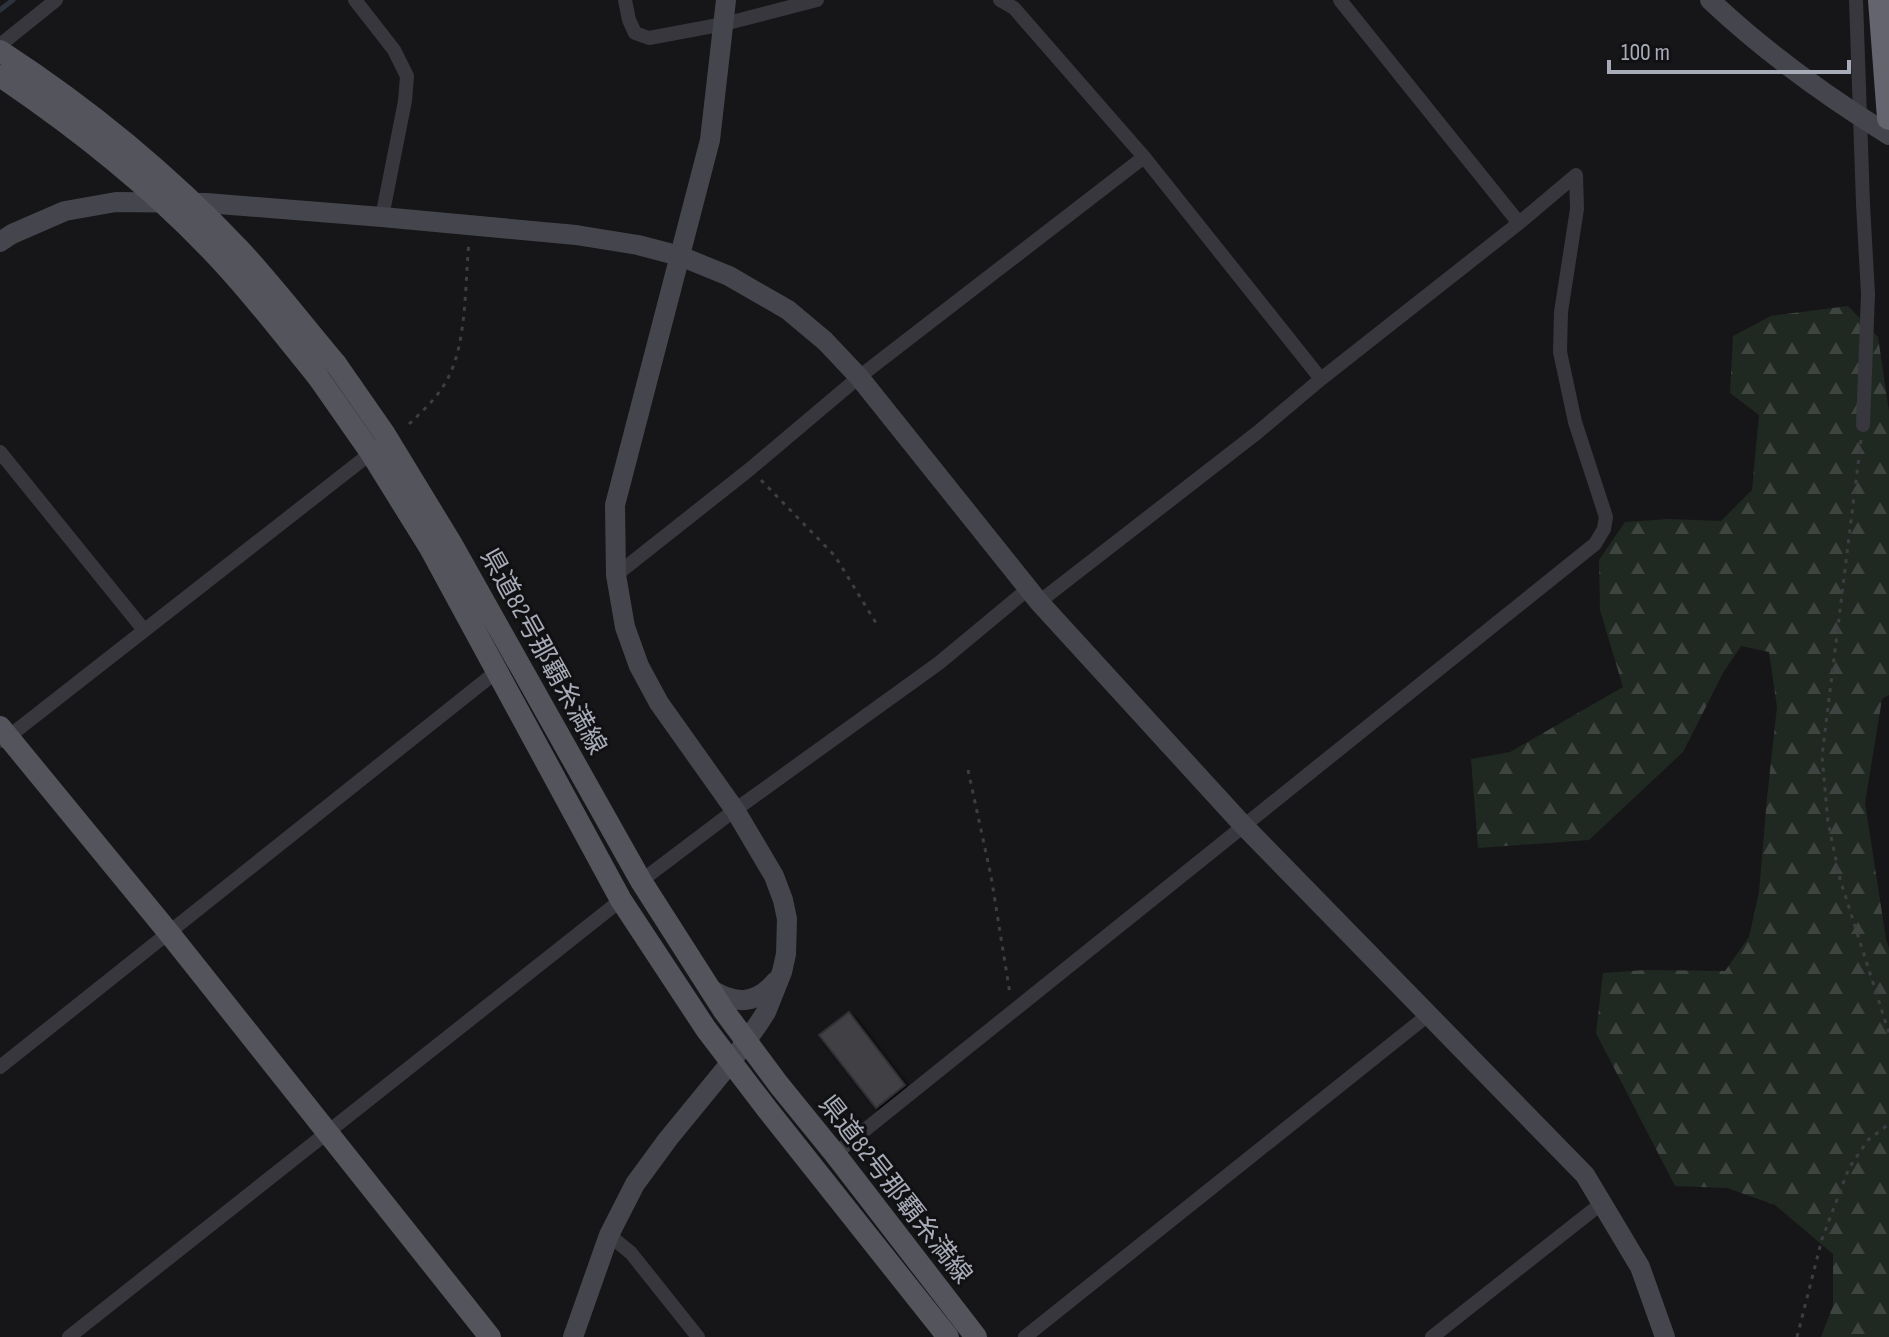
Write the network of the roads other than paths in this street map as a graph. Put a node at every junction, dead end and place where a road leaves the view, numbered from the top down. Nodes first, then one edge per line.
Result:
1 (56, 0) edge
2 (355, 0) edge
3 (625, 0) edge
4 (726, 0) edge
5 (817, 0) edge
6 (1000, 0) edge
7 (1340, 0) edge
8 (1710, 0) edge
9 (1856, 0) edge
10 (1880, 0) edge
11 (724, 24) junction
12 (0, 48) edge
13 (0, 76) edge
14 (1859, 116) junction
15 (1889, 118) edge
16 (1889, 135) edge
17 (1144, 157) junction
18 (382, 217) junction
19 (1519, 223) junction
20 (0, 242) edge
21 (680, 256) junction
22 (327, 370) junction
23 (859, 377) junction
24 (1321, 379) junction
25 (1863, 425) road end
26 (0, 452) edge
27 (371, 453) junction
28 (616, 575) junction
29 (1033, 595) junction
30 (144, 630) junction
31 (496, 672) junction
32 (3, 736) edge
33 (735, 810) junction
34 (1243, 825) junction
35 (641, 881) junction
36 (621, 900) junction
37 (169, 933) junction
38 (782, 972) junction
39 (709, 988) junction
40 (1428, 1015) junction
41 (747, 1042) junction
42 (731, 1062) junction
43 (0, 1067) edge
44 (327, 1133) junction
45 (835, 1154) junction
46 (1602, 1203) junction
47 (609, 1235) junction
48 (69, 1337) edge
49 (490, 1337) edge
50 (573, 1337) edge
51 (698, 1337) edge
52 (948, 1337) edge
53 (976, 1337) edge
54 (1025, 1337) edge
55 (1432, 1337) edge
56 (1665, 1337) edge

1 - 12 street
2 - 18 street
3 - 11 street
4 - 11 street
5 - 11 street
6 - 17 street
7 - 19 street
8 - 14 street
9 - 14 street
10 - 15 highway
11 - 21 street
12 - 22 main road, 県道82号那覇糸満線, bridge
13 - 22 main road, 県道82号那覇糸満線, bridge
14 - 16 street
14 - 25 street
17 - 23 street
17 - 24 street
18 - 20 street
18 - 21 street
19 - 24 street
19 - 34 street
21 - 23 street
21 - 28 street
22 - 27 main road, 県道82号那覇糸満線
22 - 35 main road, 県道82号那覇糸満線
23 - 28 street
23 - 29 street
24 - 29 street
26 - 30 street
27 - 30 street
27 - 31 main road, 県道82号那覇糸満線
28 - 33 street
29 - 33 street
29 - 34 street
30 - 32 street
31 - 36 main road, 県道82号那覇糸満線
31 - 37 street
32 - 37 main road
33 - 35 street
33 - 38 street
34 - 40 street
34 - 45 street
35 - 39 main road, 県道82号那覇糸満線
36 - 42 main road, 県道82号那覇糸満線
36 - 44 street
37 - 43 street
37 - 44 main road
38 - 39 street
38 - 41 street
39 - 41 main road, 県道82号那覇糸満線
40 - 46 street
40 - 54 street
41 - 42 street
41 - 45 main road, 県道82号那覇糸満線
42 - 47 street
42 - 52 main road, 県道82号那覇糸満線
44 - 48 street
44 - 49 main road
45 - 53 main road, 県道82号那覇糸満線
46 - 55 street
46 - 56 street
47 - 50 street
47 - 51 street

